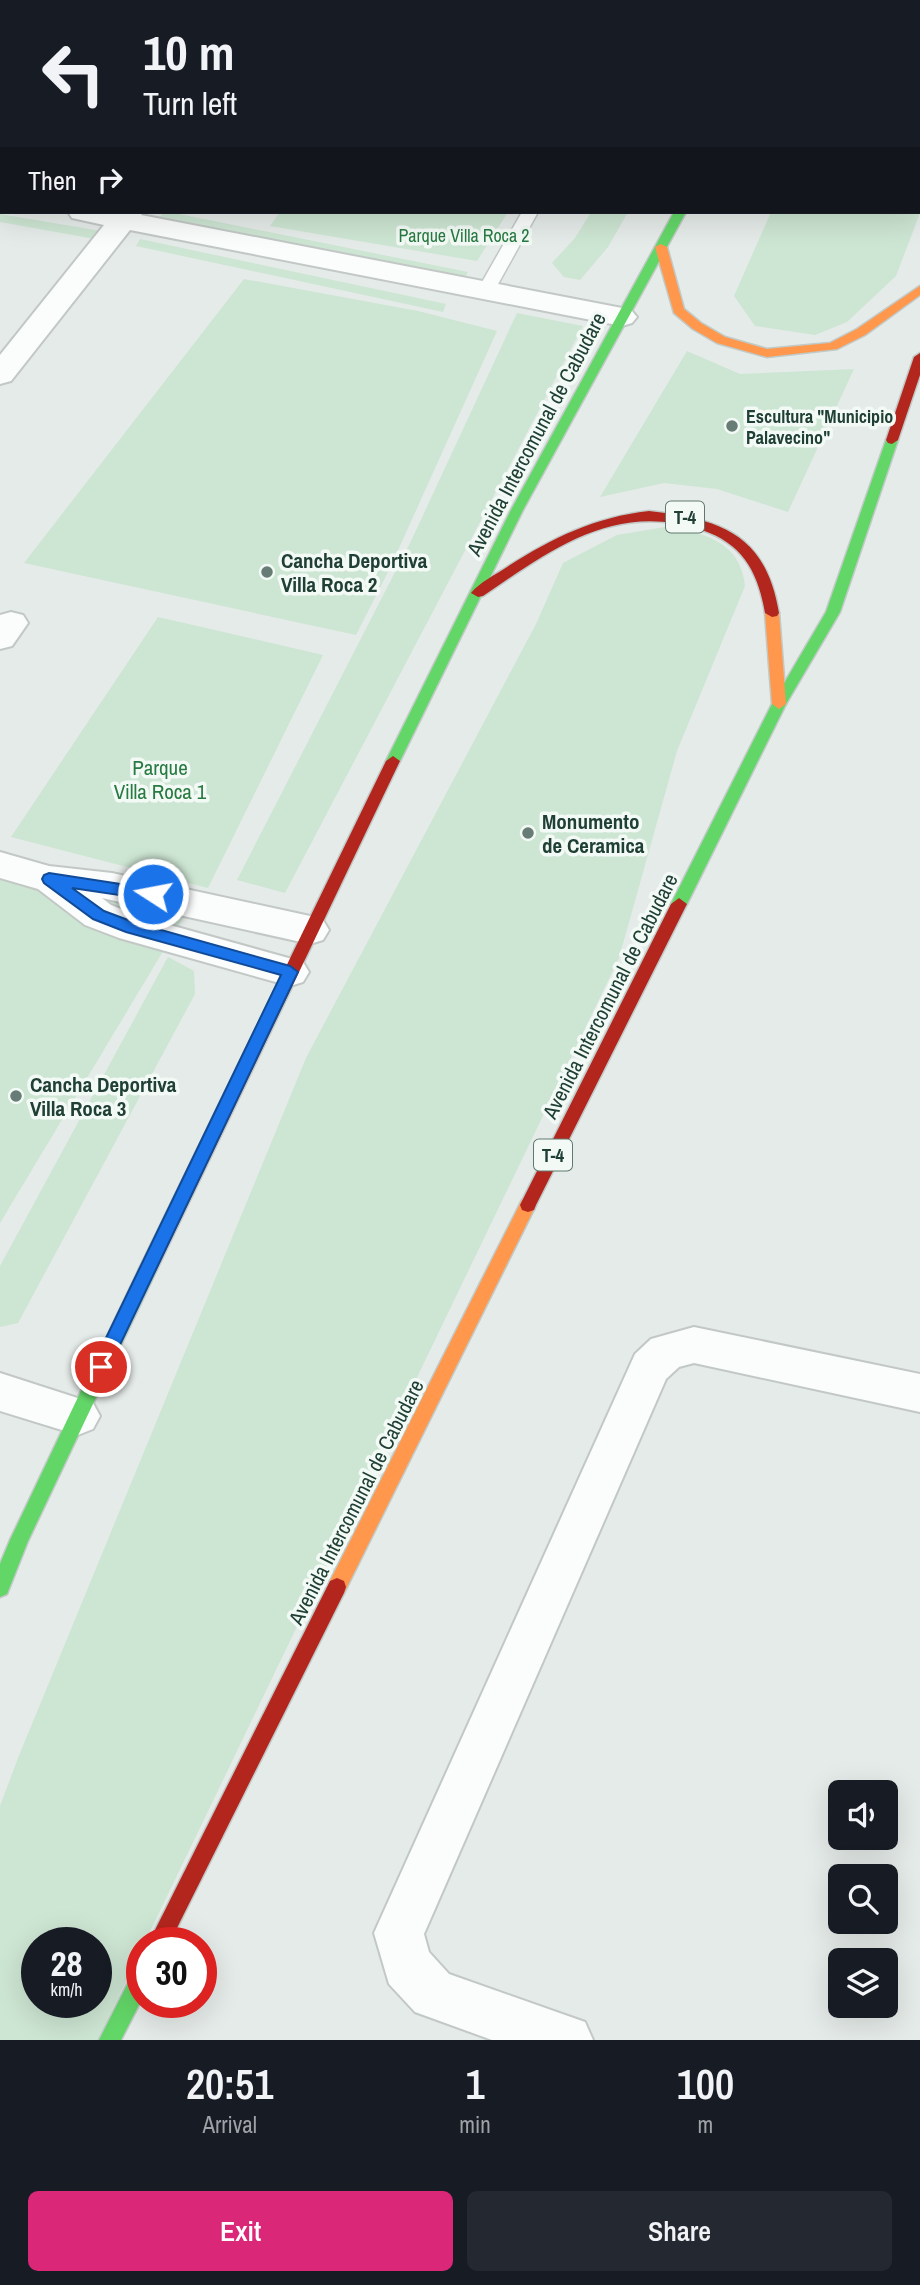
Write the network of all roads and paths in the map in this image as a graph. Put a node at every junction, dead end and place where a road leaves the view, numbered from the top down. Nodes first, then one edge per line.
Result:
1 (104, 214) edge
2 (529, 214) edge
3 (679, 214) edge
4 (126, 216) edge
5 (660, 247) junction
6 (920, 290) edge
7 (486, 291) junction
8 (622, 317) junction
9 (919, 367) edge
10 (0, 375) edge
11 (476, 595) junction
12 (779, 704) junction
13 (0, 865) edge
14 (49, 879) junction
15 (310, 930) junction
16 (290, 972) junction
17 (0, 1392) edge
18 (920, 1393) edge
19 (78, 1416) junction
20 (0, 1588) edge
21 (167, 1927) edge
22 (126, 2008) edge
23 (110, 2040) edge
24 (567, 2040) edge

1 - 4 street
2 - 7 lane
3 - 5 highway, Avenida Intercomunal de Cabudare / T-4
4 - 7 street
4 - 10 street
5 - 6 highway
5 - 8 highway, Avenida Intercomunal de Cabudare / T-4
7 - 8 street
8 - 11 highway, Avenida Intercomunal de Cabudare / T-4
9 - 12 highway, Avenida Intercomunal de Cabudare / T-4
11 - 12 highway, T-4
11 - 15 highway, Avenida Intercomunal de Cabudare / T-4
12 - 21 highway, Avenida Intercomunal de Cabudare / T-4
13 - 14 street
14 - 15 street
14 - 16 street
15 - 16 highway, Avenida Intercomunal de Cabudare / T-4
16 - 19 highway, Avenida Intercomunal de Cabudare / T-4
17 - 19 street
18 - 24 street
19 - 20 highway, Avenida Intercomunal de Cabudare / T-4
22 - 23 highway

